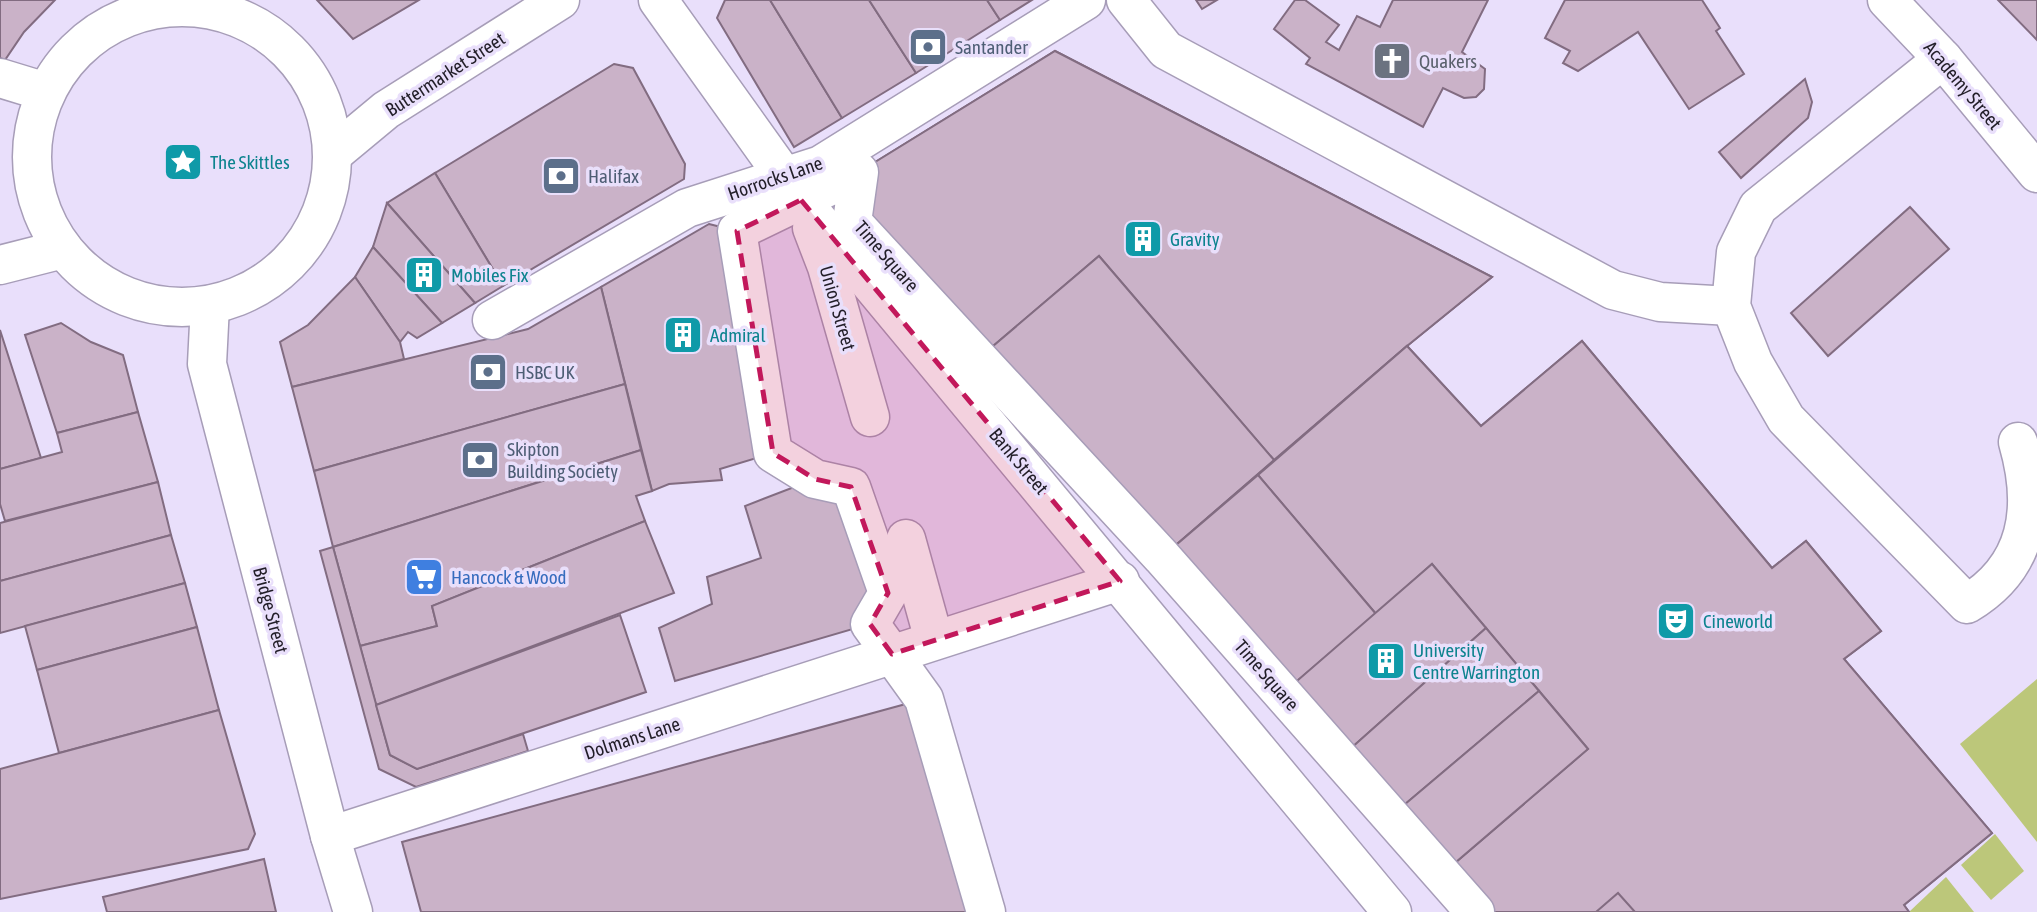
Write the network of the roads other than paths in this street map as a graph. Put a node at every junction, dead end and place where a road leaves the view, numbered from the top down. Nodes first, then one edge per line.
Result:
1 (560, 0) edge
2 (658, 0) edge
3 (1086, 0) edge
4 (1126, 0) edge
5 (1887, 0) edge
6 (196, 4) edge
7 (1943, 59) junction
8 (0, 78) edge
9 (46, 92) junction
10 (333, 154) junction
11 (2037, 173) edge
12 (792, 188) junction
13 (64, 249) junction
14 (0, 265) edge
15 (210, 305) junction
16 (1731, 306) junction
17 (492, 320) dead end
18 (870, 417) dead end
19 (2018, 442) dead end
20 (906, 539) dead end
21 (1119, 581) junction
22 (934, 640) junction
23 (892, 654) junction
24 (330, 836) junction
25 (353, 912) edge
26 (986, 912) edge
27 (1392, 912) edge
28 (1475, 912) edge

1 - 10 street, Buttermarket Street
2 - 12 street, Bank Street
3 - 12 street, Horrocks Lane
4 - 16 street
5 - 7 street, Academy Street
6 - 9 street
6 - 10 street
7 - 11 street, Academy Street
7 - 16 street
8 - 9 street
9 - 13 street
10 - 15 street
12 - 17 street, Horrocks Lane
12 - 18 street, Union Street
12 - 21 street, Bank Street
12 - 23 street, Time Square
12 - 28 street, Time Square
13 - 14 street
13 - 15 street
15 - 24 street, Bridge Street
16 - 19 street
20 - 22 street
21 - 22 street, Dolmans Lane
21 - 27 street, Bank Street
22 - 23 street, Dolmans Lane
23 - 24 street, Dolmans Lane
23 - 26 street, Time Square
24 - 25 street, Bridge Street

